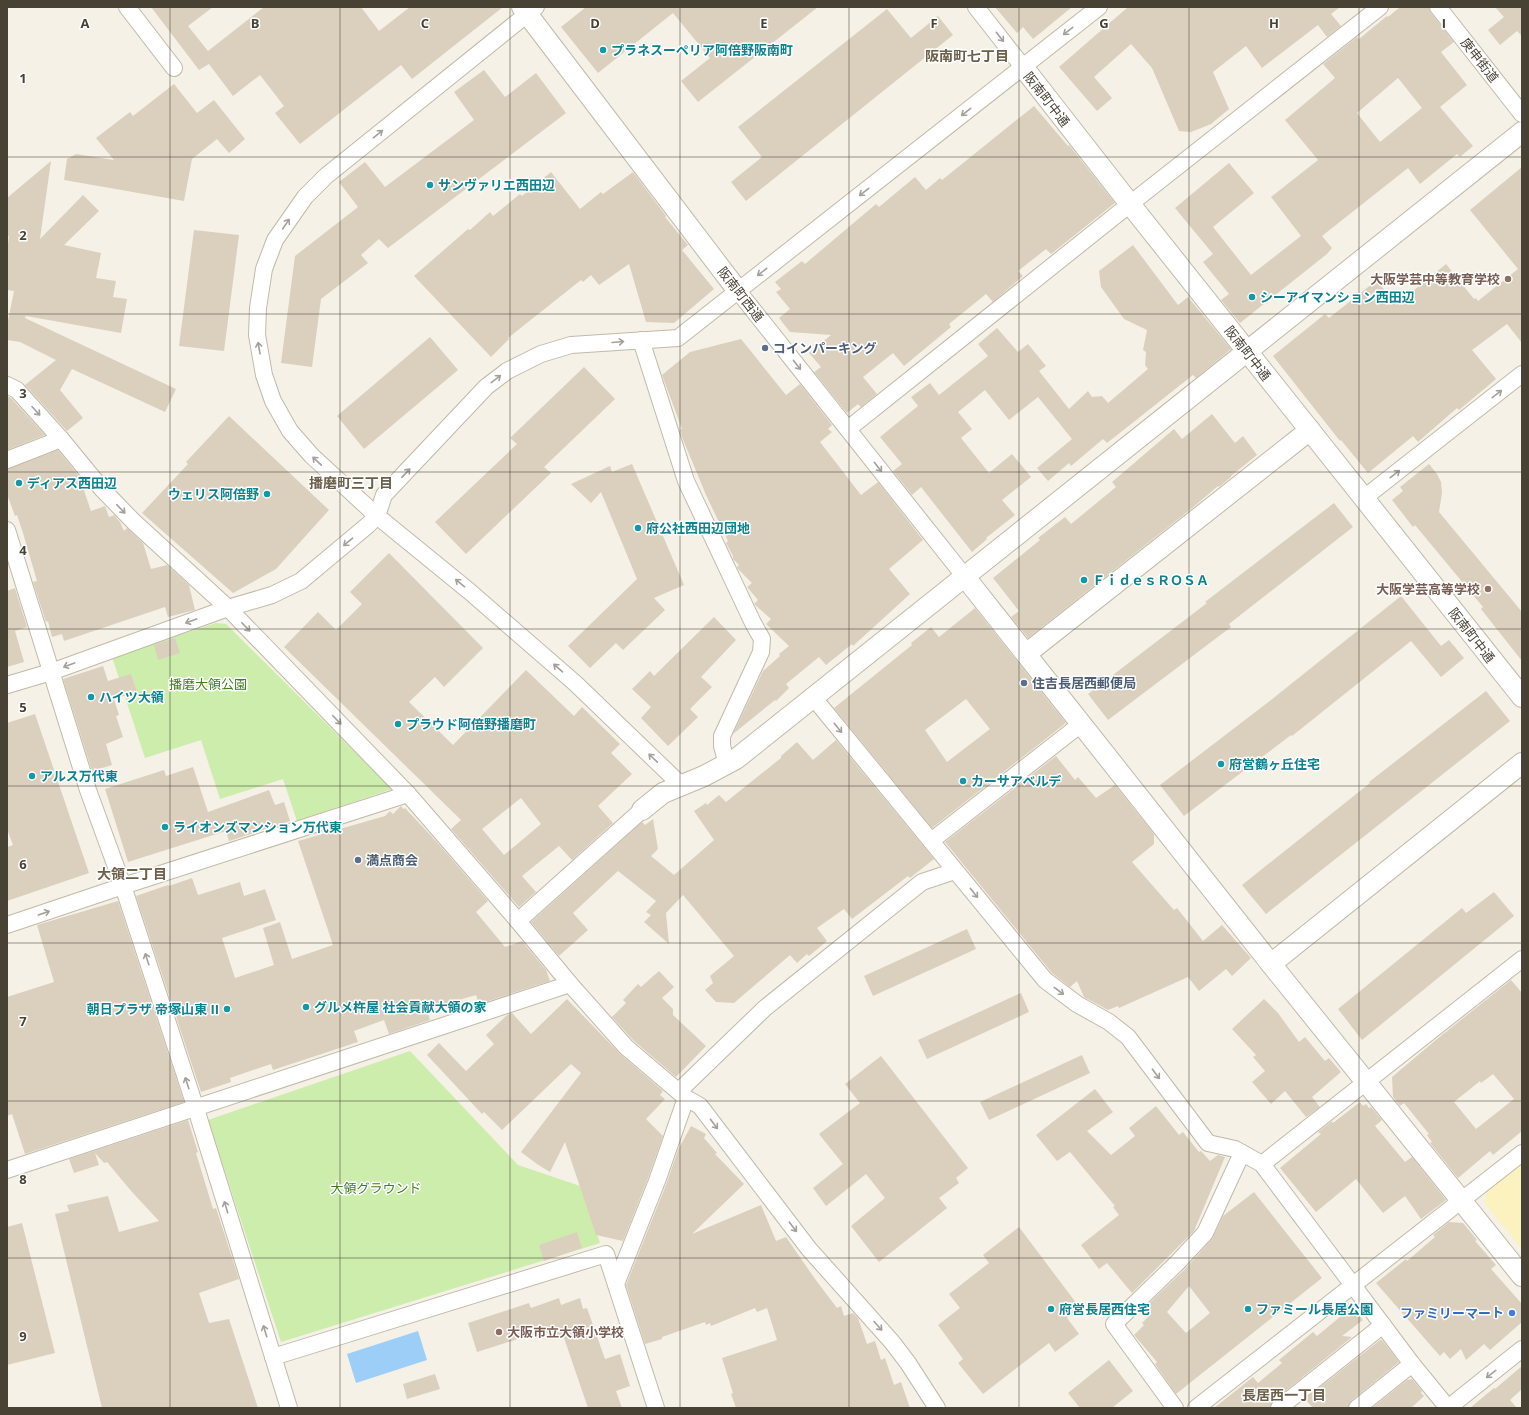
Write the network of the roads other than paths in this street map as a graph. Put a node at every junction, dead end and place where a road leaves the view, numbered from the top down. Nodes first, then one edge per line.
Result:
1 (127, 7) edge
2 (976, 7) edge
3 (1098, 7) edge
4 (1380, 7) edge
5 (1438, 7) edge
6 (528, 9) edge
7 (1023, 67) junction
8 (174, 68) dead end
9 (1522, 114) edge
10 (1522, 132) edge
11 (1130, 204) junction
12 (738, 291) junction
13 (641, 340) junction
14 (1247, 351) junction
15 (1522, 374) edge
16 (7, 385) edge
17 (848, 429) junction
18 (1310, 430) junction
19 (61, 439) junction
20 (7, 460) edge
21 (1364, 498) junction
22 (377, 516) junction
23 (7, 530) edge
24 (965, 577) junction
25 (228, 608) junction
26 (1026, 654) junction
27 (51, 672) junction
28 (7, 685) edge
29 (813, 697) junction
30 (1522, 697) edge
31 (1081, 724) junction
32 (1522, 763) edge
33 (727, 764) junction
34 (681, 784) junction
35 (408, 794) junction
36 (642, 810) joint
37 (931, 841) junction
38 (955, 871) junction
39 (123, 886) junction
40 (518, 921) junction
41 (7, 925) edge
42 (1522, 959) edge
43 (1271, 964) junction
44 (570, 984) junction
45 (1366, 1082) junction
46 (682, 1094) junction
47 (196, 1109) junction
48 (1242, 1153) junction
49 (1522, 1153) edge
50 (1262, 1164) junction
51 (7, 1170) edge
52 (1462, 1200) junction
53 (1522, 1276) edge
54 (616, 1284) junction
55 (1354, 1285) junction
56 (1383, 1324) junction
57 (1522, 1349) edge
58 (273, 1357) junction
59 (1412, 1364) junction
60 (289, 1408) edge
61 (656, 1408) edge
62 (937, 1408) edge
63 (1176, 1408) edge
64 (1196, 1408) edge
65 (1279, 1408) edge
66 (1358, 1408) edge
67 (1448, 1408) edge

1 - 8 street
2 -> 7 street, 阪南町中通
3 -> 7 street
4 - 11 street
5 - 9 street, 庚申街道
6 - 12 street, 阪南町西通
22 -> 6 street
7 - 11 street, 阪南町中通
7 -> 12 street
10 - 14 street
11 - 14 street, 阪南町中通
11 - 17 street
12 - 13 street
12 -> 17 street, 阪南町西通
22 -> 13 street
13 - 33 street
14 - 18 street, 阪南町中通
14 - 24 street
21 -> 15 street
16 -> 19 street
17 -> 24 street, 阪南町西通
18 - 21 street, 阪南町中通
18 - 26 street
19 - 20 street
19 -> 25 street
21 - 30 street, 阪南町中通
22 -> 25 street
34 -> 22 street
23 - 27 street
24 - 26 street
24 - 29 street
25 -> 27 street
25 -> 35 street
26 - 31 street
27 - 28 street
27 - 39 street
29 - 33 street
29 -> 37 street
31 - 37 street
31 - 43 street
32 - 43 street
33 - 34 street
34 - 36 street
35 - 39 street
35 - 40 street
36 - 40 street
37 - 38 street
38 - 46 street
38 -> 48 street
41 -> 39 street
47 -> 39 street
40 - 44 street
42 - 45 street
43 - 45 street
44 - 46 street
44 - 47 street
45 - 50 street
45 - 52 street
46 - 54 street
46 -> 62 street
47 - 51 street
58 -> 47 street
48 - 50 street
48 - 63 street
49 - 52 street
50 - 55 street
52 - 53 street
52 - 55 street
54 - 58 street
54 - 61 street
55 - 56 street
55 - 64 street
56 - 59 street
56 - 65 street
57 -> 67 street
58 - 60 street
59 - 66 street
59 - 67 street

